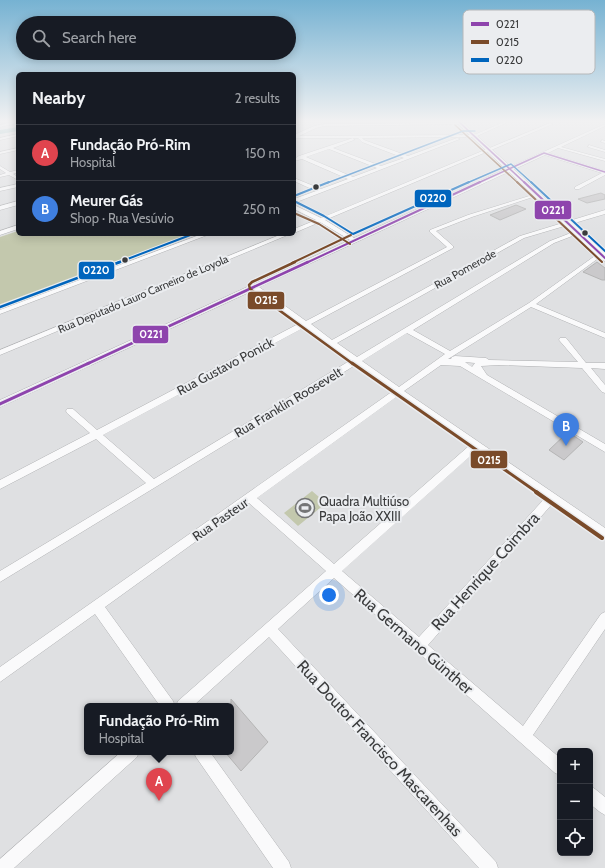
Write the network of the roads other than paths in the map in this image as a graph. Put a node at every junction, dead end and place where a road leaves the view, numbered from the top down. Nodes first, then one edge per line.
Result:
1 (312, 162) edge
2 (364, 162) edge
3 (399, 162) edge
4 (462, 162) edge
5 (502, 162) edge
6 (526, 162) edge
7 (571, 162) edge
8 (0, 167) edge
9 (381, 168) junction
10 (510, 169) junction
11 (16, 172) edge
12 (605, 172) edge
13 (10, 173) junction
14 (0, 176) edge
15 (16, 178) edge
16 (296, 179) edge
17 (353, 179) junction
18 (16, 186) edge
19 (577, 188) dead end
20 (0, 190) edge
21 (321, 191) junction
22 (536, 194) junction
23 (296, 200) edge
24 (16, 204) edge
25 (0, 208) edge
26 (296, 208) edge
27 (605, 212) edge
28 (320, 220) junction
29 (568, 223) junction
30 (16, 228) edge
31 (296, 230) edge
32 (578, 232) junction
33 (0, 233) edge
34 (201, 236) edge
35 (282, 236) edge
36 (352, 240) junction
37 (603, 256) edge
38 (254, 287) junction
39 (531, 304) junction
40 (0, 312) edge
41 (305, 324) junction
42 (407, 330) junction
43 (605, 336) edge
44 (563, 340) dead end
45 (332, 343) junction
46 (462, 347) junction
47 (0, 353) edge
48 (450, 354) junction
49 (356, 361) junction
50 (439, 362) junction
51 (462, 362) junction
52 (499, 362) junction
53 (585, 365) junction
54 (605, 366) edge
55 (495, 383) junction
56 (605, 390) edge
57 (398, 391) junction
58 (0, 404) edge
59 (70, 411) dead end
60 (96, 434) junction
61 (476, 444) junction
62 (605, 448) edge
63 (153, 484) junction
64 (0, 485) edge
65 (552, 497) junction
66 (250, 498) junction
67 (605, 534) edge
68 (334, 572) junction
69 (0, 577) edge
70 (97, 607) junction
71 (605, 618) edge
72 (270, 629) junction
73 (419, 646) junction
74 (0, 675) edge
75 (166, 703) edge
76 (186, 703) edge
77 (524, 737) junction
78 (129, 755) edge
79 (203, 755) edge
80 (557, 765) edge
81 (593, 797) edge
82 (605, 807) edge
83 (2, 868) edge
84 (283, 868) edge
85 (490, 868) edge

1 - 17 street
2 - 9 street
3 - 9 street
4 - 28 street
5 - 10 main road
6 - 10 street
7 - 12 street
8 - 13 street
9 - 17 street
10 - 22 main road
10 - 36 street
11 - 13 street
12 - 19 street
13 - 14 street
13 - 15 street
16 - 21 street
17 - 21 street
18 - 20 street
21 - 23 street
22 - 29 main road
22 - 41 street, Rua Gustavo Ponick
24 - 25 street
26 - 28 street
27 - 29 street, Rua Pomerode
28 - 31 street
28 - 36 street
29 - 32 main road
29 - 45 street, Rua Pomerode
30 - 33 street
32 - 37 main road
32 - 42 street, Rua Franklin Roosevelt
34 - 40 street
35 - 47 street, Rua Deputado Lauro Carneiro de Loyola
36 - 38 street
37 - 39 street, Rua Pasteur
38 - 41 street
38 - 58 street
39 - 43 street
39 - 46 street, Rua Pasteur
41 - 45 street
41 - 60 street, Rua Gustavo Ponick
42 - 48 street
42 - 49 street, Rua Franklin Roosevelt
44 - 53 street
45 - 49 street
46 - 48 street, Rua Pasteur
46 - 51 street
48 - 50 street, Rua Pasteur
49 - 57 street
49 - 63 street, Rua Franklin Roosevelt
50 - 51 street
50 - 57 street, Rua Pasteur
51 - 52 street
51 - 55 street
52 - 53 street
52 - 55 street
53 - 54 street
53 - 56 street
55 - 62 street
57 - 61 street
57 - 66 street, Rua Pasteur
59 - 60 street
60 - 63 street
60 - 64 street, Rua Gustavo Ponick
61 - 65 street
61 - 68 street
63 - 69 street, Rua Franklin Roosevelt
65 - 67 street
65 - 73 street, Rua Henrique Coimbra
66 - 68 street, Rua Germano Günther
66 - 70 street, Rua Pasteur
68 - 72 street
68 - 73 street, Rua Germano Günther
70 - 74 street, Rua Pasteur
70 - 75 street
71 - 77 street
72 - 76 street
72 - 85 street, Rua Doutor Francisco Mascarenhas
73 - 77 street, Rua Germano Günther
77 - 80 street, Rua Germano Günther
78 - 83 street
79 - 84 street
81 - 82 street

